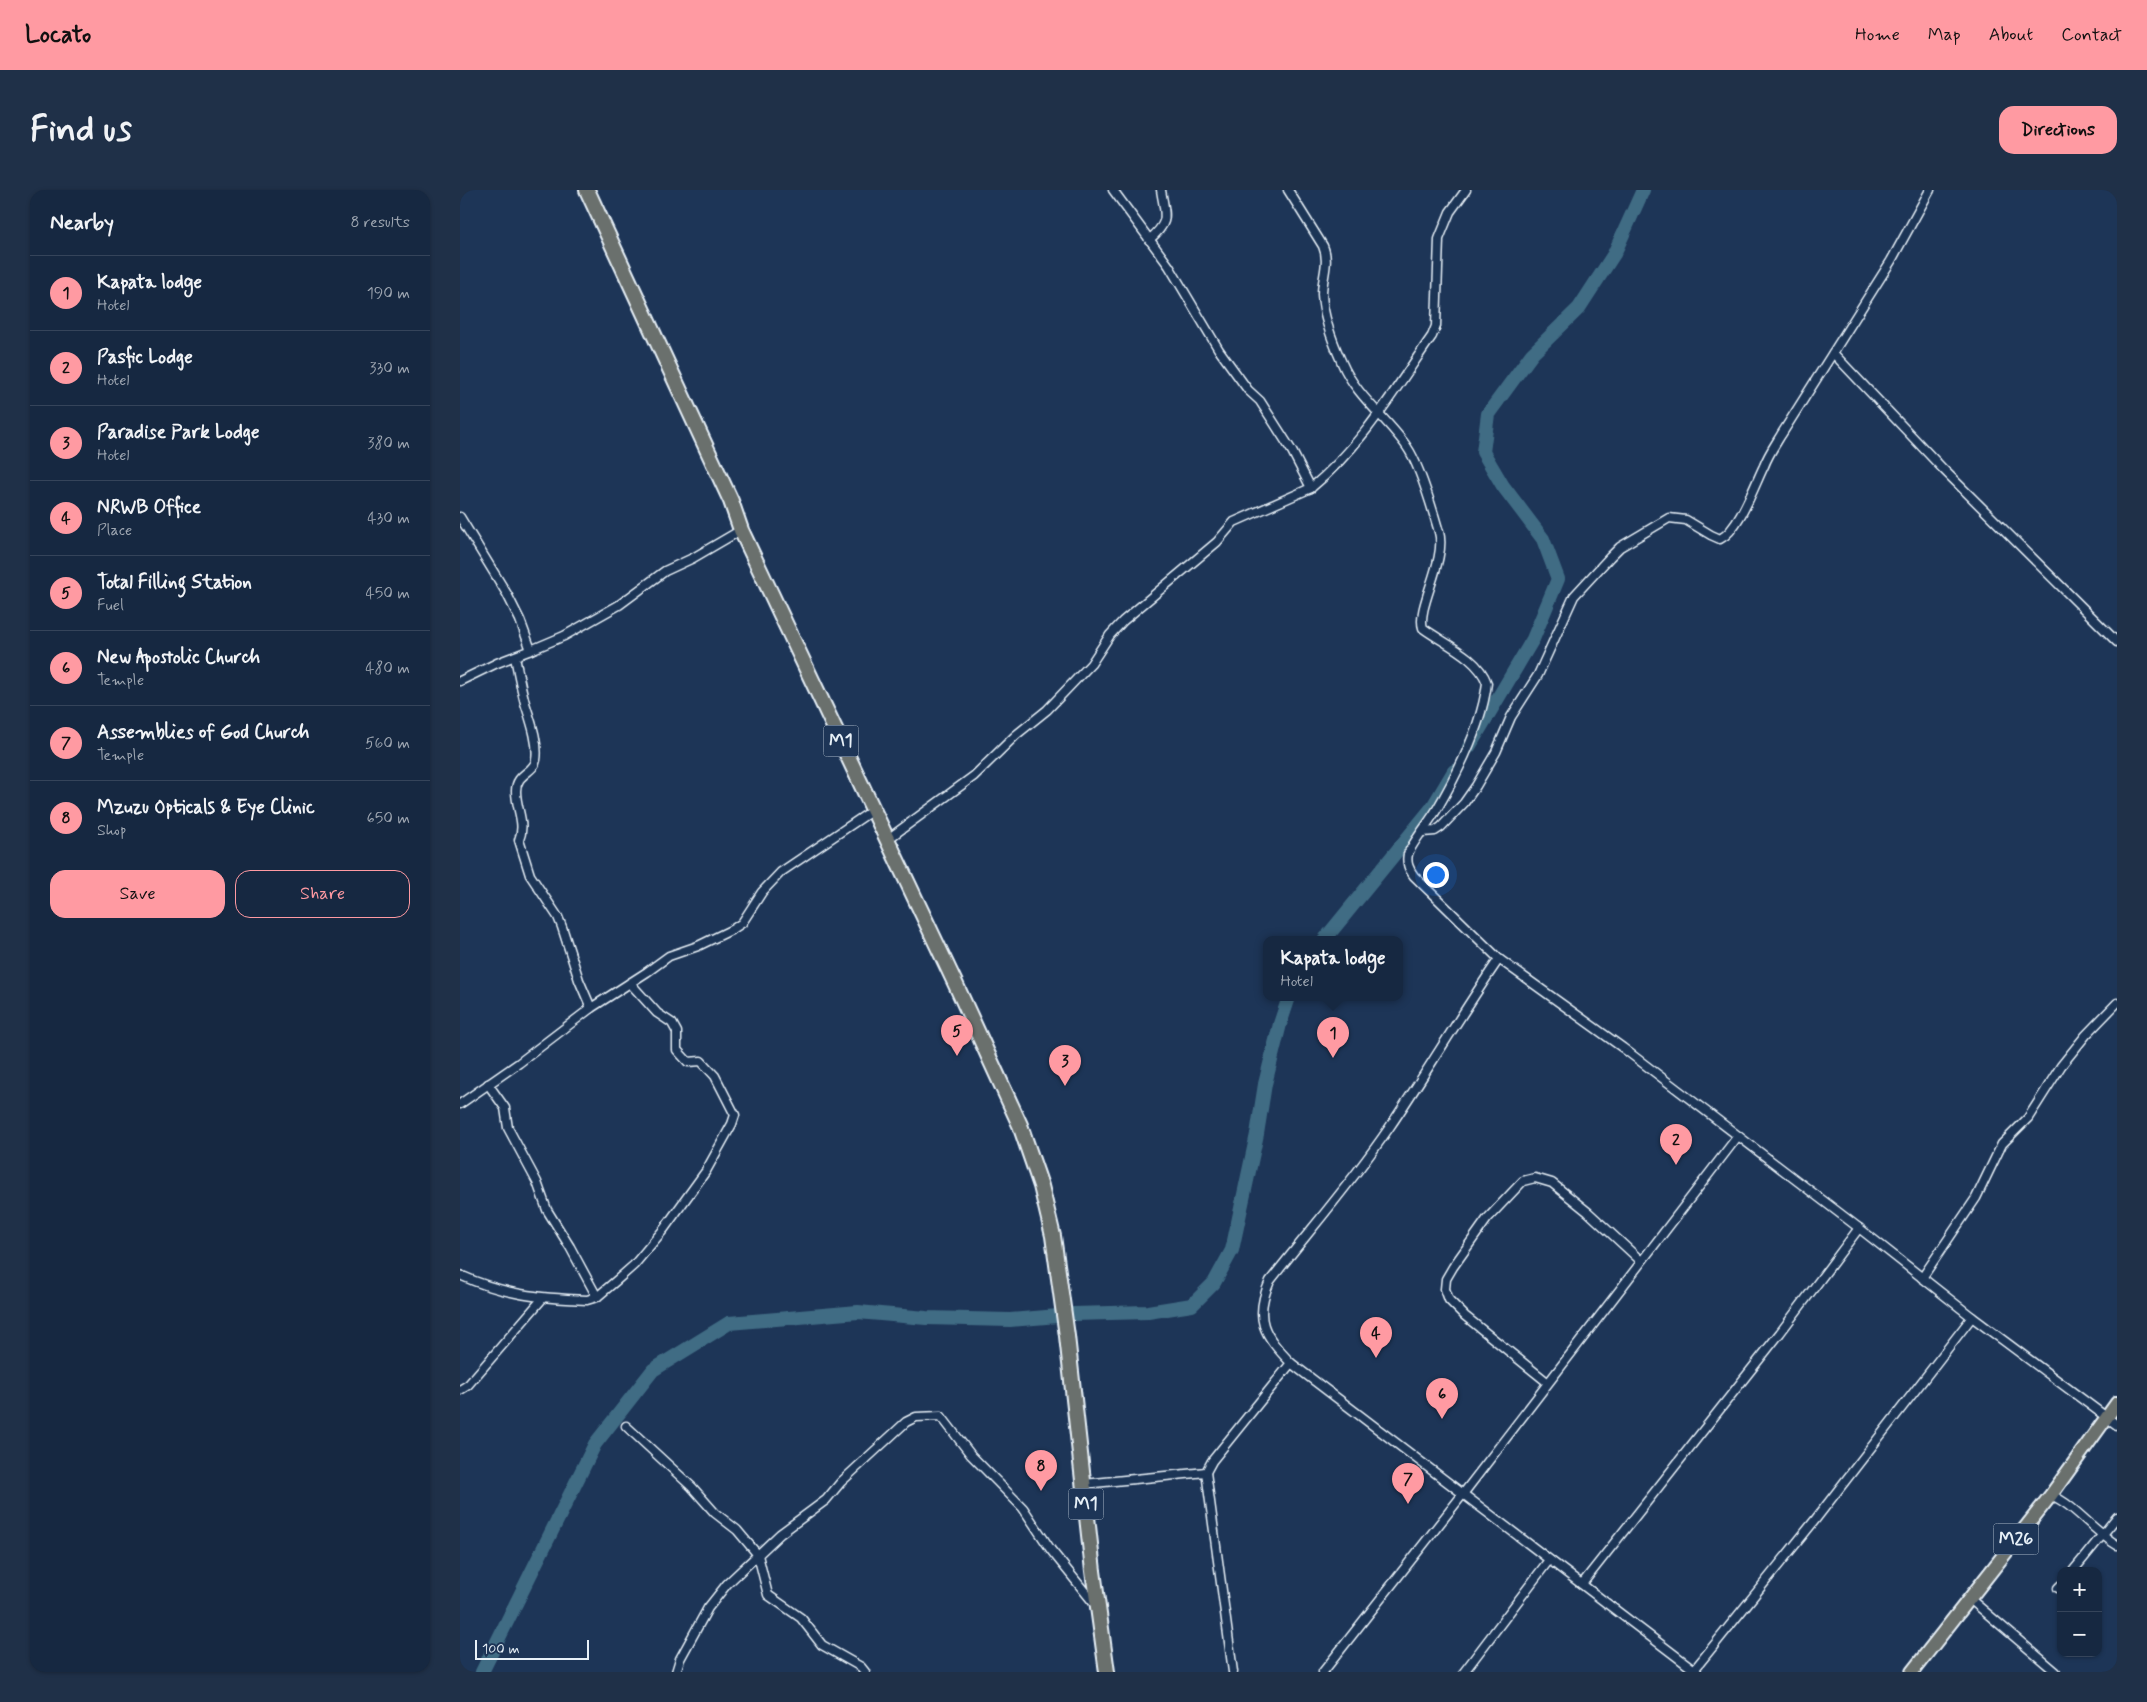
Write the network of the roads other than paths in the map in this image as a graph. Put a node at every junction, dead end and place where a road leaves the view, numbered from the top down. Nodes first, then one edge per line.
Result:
1 (589, 190) edge
2 (1113, 190) edge
3 (1161, 190) edge
4 (1288, 190) edge
5 (1466, 190) edge
6 (1930, 190) edge
7 (1149, 240) junction
8 (1832, 354) junction
9 (1380, 413) junction
10 (1311, 488) junction
11 (460, 518) edge
12 (741, 530) junction
13 (2117, 642) edge
14 (531, 650) junction
15 (515, 657) junction
16 (460, 681) edge
17 (874, 810) junction
18 (1423, 832) junction
19 (888, 839) junction
20 (1499, 959) junction
21 (630, 983) junction
22 (2117, 1003) edge
23 (590, 1008) junction
24 (488, 1084) junction
25 (460, 1104) edge
26 (1738, 1136) junction
27 (1859, 1228) junction
28 (1642, 1261) junction
29 (460, 1276) edge
30 (1922, 1278) junction
31 (597, 1297) junction
32 (543, 1298) junction
33 (1972, 1318) junction
34 (1291, 1364) junction
35 (1547, 1382) junction
36 (460, 1390) edge
37 (2117, 1403) edge
38 (2106, 1417) junction
39 (2117, 1425) edge
40 (626, 1426) dead end
41 (1206, 1472) junction
42 (1084, 1484) junction
43 (1463, 1494) junction
44 (2051, 1495) junction
45 (2117, 1517) edge
46 (2102, 1536) junction
47 (2117, 1545) edge
48 (758, 1555) junction
49 (1549, 1560) junction
50 (2076, 1567) edge
51 (1582, 1584) junction
52 (1970, 1599) junction
53 (1098, 1609) junction
54 (1696, 1671) edge
55 (676, 1672) edge
56 (865, 1672) edge
57 (1107, 1672) edge
58 (1233, 1672) edge
59 (1322, 1672) edge
60 (1464, 1672) edge
61 (1912, 1672) edge
62 (2056, 1672) edge

1 - 12 highway, M1
2 - 7 street
3 - 7 street
4 - 9 street
5 - 9 street
6 - 8 street
7 - 10 street
8 - 13 street
8 - 18 street
9 - 10 street
9 - 18 street
10 - 19 street
11 - 14 street
12 - 14 street
12 - 17 highway, M1
14 - 15 street
15 - 16 street
15 - 23 street
17 - 19 highway, M1
17 - 21 street
18 - 20 street
19 - 42 highway, M1
20 - 26 street
20 - 34 street
21 - 23 street
21 - 31 street
22 - 30 street
23 - 24 street
24 - 25 street
24 - 31 street
26 - 27 street
26 - 28 street
27 - 30 street
27 - 51 street
28 - 35 street
28 - 35 street
29 - 32 street
30 - 33 street
31 - 32 street
32 - 36 street
33 - 38 street
33 - 54 street
34 - 41 street
34 - 43 street
35 - 43 street
37 - 38 main road, M26
38 - 39 street
38 - 44 main road, M26
40 - 48 street
41 - 42 street
41 - 58 street
42 - 53 highway, M1
43 - 49 street
43 - 59 street
44 - 46 street
44 - 52 main road, M26
45 - 46 street
46 - 47 street
46 - 50 street
48 - 53 street
48 - 55 street
48 - 56 street
49 - 51 street
49 - 60 street
51 - 54 street
52 - 61 main road, M26
52 - 62 street
53 - 57 highway, M1

